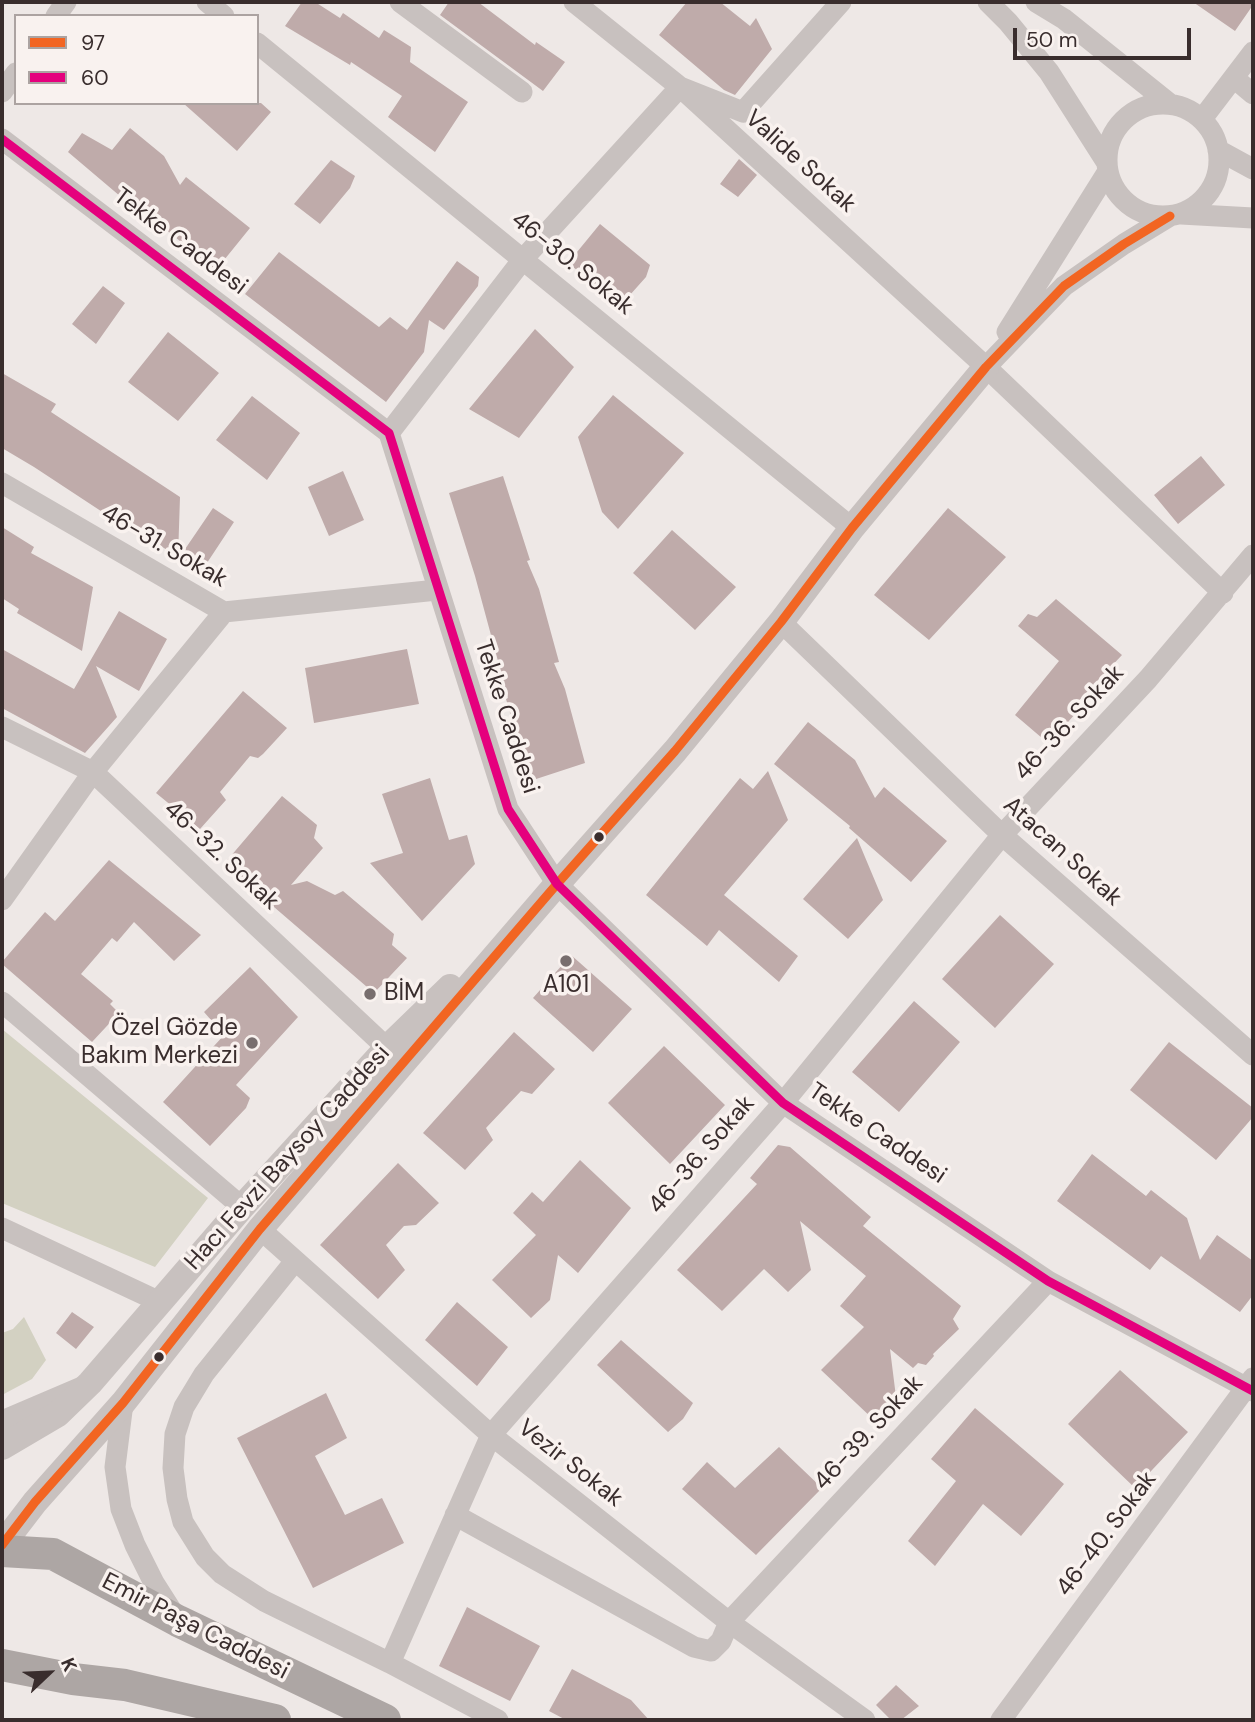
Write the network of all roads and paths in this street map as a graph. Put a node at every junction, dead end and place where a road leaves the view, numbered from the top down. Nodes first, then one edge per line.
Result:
1 (207, 2) edge
2 (400, 2) edge
3 (574, 2) edge
4 (841, 2) edge
5 (988, 2) edge
6 (1036, 2) edge
7 (222, 14) edge
8 (259, 45) edge
9 (1253, 52) edge
10 (14, 76) edge
11 (1234, 78) junction
12 (680, 88) junction
13 (2, 92) edge
14 (522, 92) dead end
15 (1253, 94) edge
16 (1170, 104) junction
17 (1202, 119) junction
18 (2, 139) edge
19 (1218, 150) junction
20 (1107, 167) junction
21 (1253, 169) edge
22 (1175, 215) junction
23 (1253, 218) edge
24 (524, 258) junction
25 (986, 367) junction
26 (389, 433) junction
27 (2, 483) edge
28 (852, 528) junction
29 (1253, 555) edge
30 (437, 590) junction
31 (1223, 593) junction
32 (224, 612) junction
33 (781, 622) junction
34 (2, 727) edge
35 (93, 772) junction
36 (1002, 835) junction
37 (557, 884) junction
38 (2, 900) edge
39 (2, 1002) edge
40 (387, 1048) junction
41 (1253, 1055) edge
42 (783, 1103) junction
43 (242, 1207) junction
44 (2, 1228) edge
45 (260, 1229) junction
46 (296, 1261) junction
47 (1048, 1281) junction
48 (160, 1302) junction
49 (90, 1383) junction
50 (1252, 1386) edge
51 (123, 1403) junction
52 (2, 1421) edge
53 (491, 1435) junction
54 (2, 1447) edge
55 (455, 1515) junction
56 (2, 1545) edge
57 (2, 1552) edge
58 (178, 1621) junction
59 (729, 1622) junction
60 (390, 1663) junction
61 (2, 1665) edge
62 (275, 1720) edge
63 (385, 1720) edge
64 (498, 1720) edge
65 (865, 1720) edge
66 (1001, 1720) edge

1 - 7 street
2 - 14 street
3 - 12 street, Valide Sokak
4 - 12 street
5 - 20 street
6 - 16 street
8 - 24 street, 46-30. Sokak
9 - 11 street
10 - 13 street
11 - 15 street
11 - 17 street
12 - 24 street
12 - 25 street, Valide Sokak
16 - 17 street
16 - 20 street
17 - 19 street
18 - 26 street, Tekke Caddesi
19 - 21 street
19 - 22 street
20 - 22 street
20 - 25 street, Hacı Fevzi Baysoy Caddesi
22 - 23 street
22 - 25 street, Hacı Fevzi Baysoy Caddesi
24 - 26 street
24 - 28 street, 46-30. Sokak
25 - 28 street, Hacı Fevzi Baysoy Caddesi
25 - 31 street, Valide Sokak
26 - 30 street, Tekke Caddesi
27 - 32 street, 46-31. Sokak
28 - 33 street, Hacı Fevzi Baysoy Caddesi
29 - 31 street, 46-36. Sokak
30 - 32 street, 46-31. Sokak
30 - 37 street, Tekke Caddesi
31 - 36 street, 46-36. Sokak
32 - 35 street
33 - 36 street, Atacan Sokak
33 - 37 street, Hacı Fevzi Baysoy Caddesi
34 - 35 street, 46-32. Sokak
35 - 38 street
35 - 40 street, 46-32. Sokak
36 - 41 street, Atacan Sokak
36 - 42 street, 46-36. Sokak
37 - 40 street, Hacı Fevzi Baysoy Caddesi
37 - 42 street, Tekke Caddesi
37 - 45 street, Hacı Fevzi Baysoy Caddesi
39 - 43 street
40 - 43 street, Hacı Fevzi Baysoy Caddesi
42 - 47 street, Tekke Caddesi
42 - 53 street, 46-36. Sokak
43 - 48 street, Hacı Fevzi Baysoy Caddesi
44 - 48 street
45 - 46 street, Vezir Sokak
45 - 51 street, Hacı Fevzi Baysoy Caddesi
46 - 53 street, Vezir Sokak
46 - 60 street
47 - 50 street, Tekke Caddesi
47 - 59 street, 46-39. Sokak
48 - 49 street, Hacı Fevzi Baysoy Caddesi
49 - 52 street, Hacı Fevzi Baysoy Caddesi
49 - 54 street, Hacı Fevzi Baysoy Caddesi
50 - 66 street, 46-40. Sokak
51 - 56 street, Hacı Fevzi Baysoy Caddesi
51 - 58 street
53 - 55 street, 46-36. Sokak
53 - 59 street, Vezir Sokak
55 - 59 street, 46-39. Sokak
55 - 60 street, 46-36. Sokak
57 - 58 main road, Emir Paşa Caddesi
58 - 63 main road, Emir Paşa Caddesi
59 - 65 street, Vezir Sokak
60 - 64 street
61 - 62 main road, Emir Paşa Caddesi

